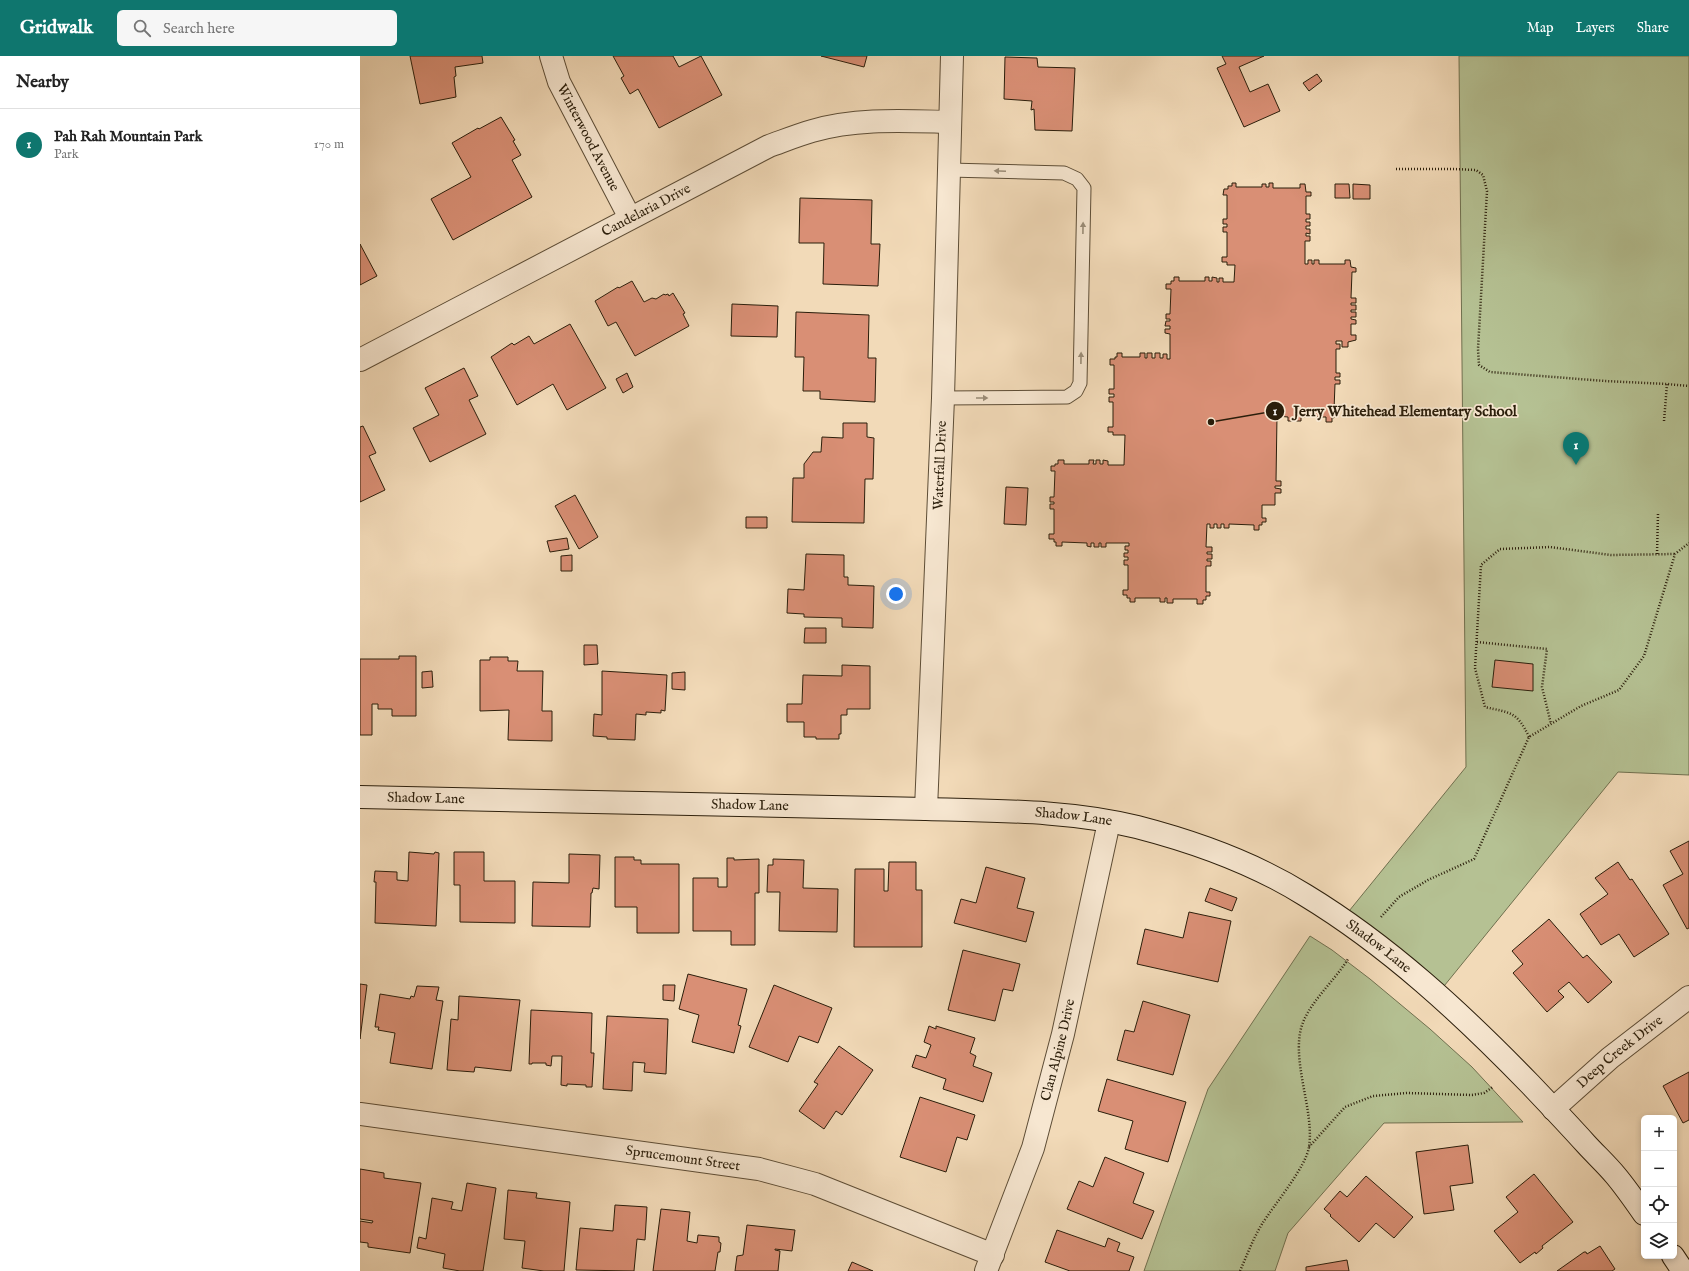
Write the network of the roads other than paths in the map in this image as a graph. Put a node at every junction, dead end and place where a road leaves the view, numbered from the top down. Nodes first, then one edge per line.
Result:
1 (551, 56) edge
2 (952, 56) edge
3 (950, 122) junction
4 (949, 170) junction
5 (630, 218) junction
6 (360, 360) edge
7 (943, 398) junction
8 (360, 797) edge
9 (926, 808) junction
10 (1109, 822) junction
11 (1689, 997) edge
12 (1553, 1109) junction
13 (360, 1114) edge
14 (1641, 1210) edge
15 (1675, 1259) edge
16 (990, 1263) edge
17 (1683, 1271) edge

1 - 5 street, Winterwood Avenue
2 - 3 street, Waterfall Drive
3 - 4 street, Waterfall Drive
3 - 5 street, Candelaria Drive
4 - 7 street, Waterfall Drive
7 -> 4 lane
5 - 6 street, Candelaria Drive
7 - 9 street, Waterfall Drive
8 - 9 street, Shadow Lane
9 - 10 street, Shadow Lane
10 - 12 street, Shadow Lane
10 - 16 street, Clan Alpine Drive
11 - 12 street, Deep Creek Drive
12 - 14 street, Shadow Lane
13 - 16 street, Sprucemount Street
15 - 17 street

